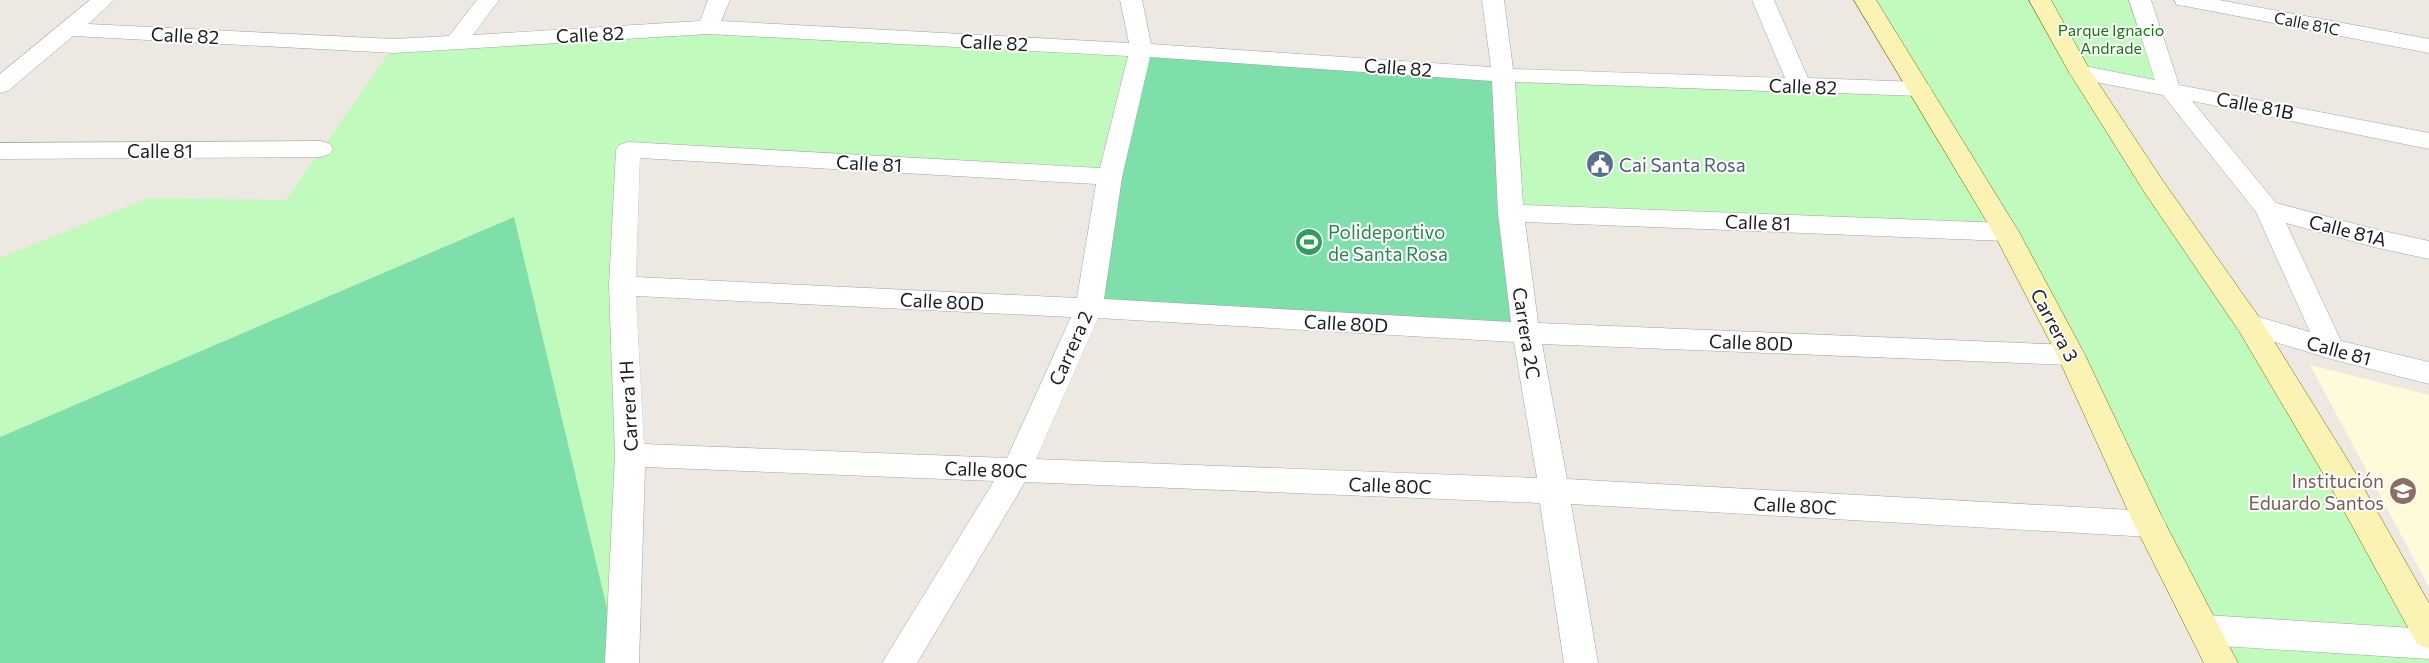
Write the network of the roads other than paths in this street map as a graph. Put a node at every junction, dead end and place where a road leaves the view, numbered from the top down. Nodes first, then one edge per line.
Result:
1 (103, 0) edge
2 (488, 0) edge
3 (719, 0) edge
4 (1131, 0) edge
5 (1493, 0) edge
6 (1763, 0) edge
7 (1865, 0) edge
8 (2040, 0) edge
9 (2140, 0) edge
10 (2185, 0) edge
11 (2301, 0) edge
12 (2305, 23) junction
13 (708, 27) junction
14 (68, 29) junction
15 (456, 42) junction
16 (2429, 46) edge
17 (1141, 50) junction
18 (2080, 72) junction
19 (1503, 75) junction
20 (0, 86) edge
21 (1800, 87) junction
22 (2170, 88) junction
23 (1920, 89) junction
24 (2429, 141) edge
25 (321, 149) dead end
26 (628, 150) joint
27 (0, 151) edge
28 (1110, 177) junction
29 (2267, 209) junction
30 (1511, 213) junction
31 (2006, 232) junction
32 (2429, 250) edge
33 (622, 286) junction
34 (1089, 308) junction
35 (2249, 324) junction
36 (1526, 333) junction
37 (2331, 349) junction
38 (2071, 355) junction
39 (2429, 373) edge
40 (630, 455) junction
41 (1016, 470) junction
42 (1554, 492) junction
43 (2150, 524) junction
44 (2206, 630) junction
45 (2429, 634) edge
46 (2429, 644) edge
47 (622, 663) edge
48 (899, 663) edge
49 (1581, 663) edge
50 (2221, 663) edge

1 - 14 street
2 - 15 street
3 - 13 street
4 - 17 street, Carrera 2
5 - 19 street, Carrera 2C
6 - 21 street
7 - 23 main road, Carrera 3
8 - 18 main road
9 - 22 street
10 - 12 street, Calle 81C
11 - 12 street
12 - 16 street, Calle 81C
13 - 15 street, Calle 82
13 - 17 street, Calle 82
14 - 15 street, Calle 82
14 - 20 street
17 - 19 street, Calle 82
17 - 28 street, Carrera 2
18 - 22 street, Calle 81B
18 - 35 main road
19 - 21 street, Calle 82
19 - 30 street, Carrera 2C
21 - 23 street, Calle 82
22 - 24 street, Calle 81B
22 - 29 street
23 - 31 main road, Carrera 3
25 - 27 street, Calle 81
26 - 28 street, Calle 81
26 - 33 street, Carrera 1H
28 - 34 street, Carrera 2
29 - 32 street, Calle 81A
29 - 37 street
30 - 31 street, Calle 81
30 - 36 street, Carrera 2C
31 - 38 main road, Carrera 3
33 - 34 street, Calle 80D
33 - 40 street, Carrera 1H
34 - 36 street, Calle 80D
34 - 41 street, Carrera 2
35 - 37 street, Calle 81
35 - 45 main road
36 - 38 street, Calle 80D
36 - 42 street, Carrera 2C
37 - 39 street, Calle 81
38 - 43 main road, Carrera 3
40 - 41 street, Calle 80C
40 - 47 street, Carrera 1H
41 - 42 street, Calle 80C
41 - 48 street, Carrera 2
42 - 43 street, Calle 80C
42 - 49 street, Carrera 2C
43 - 44 main road, Carrera 3
44 - 46 street
44 - 50 main road, Carrera 3

